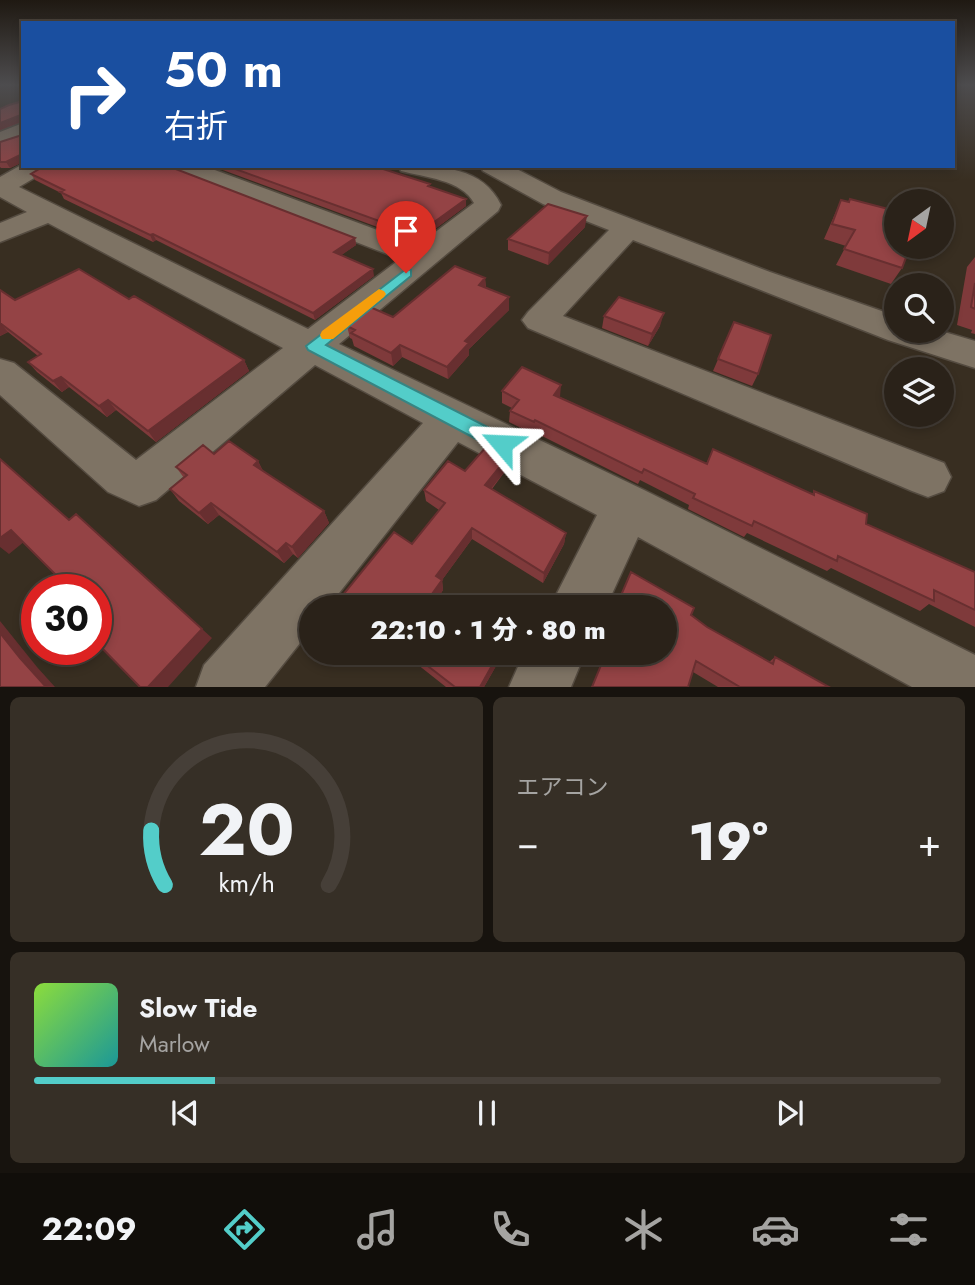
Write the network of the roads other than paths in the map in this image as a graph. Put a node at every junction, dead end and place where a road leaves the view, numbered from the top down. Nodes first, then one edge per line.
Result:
1 (21, 131) edge
2 (0, 141) edge
3 (33, 168) edge
4 (186, 168) edge
5 (416, 168) edge
6 (496, 168) edge
7 (0, 187) edge
8 (51, 212) junction
9 (628, 228) junction
10 (0, 233) edge
11 (424, 258) junction
12 (884, 325) edge
13 (938, 343) edge
14 (314, 346) junction
15 (975, 355) edge
16 (0, 373) edge
17 (452, 419) junction
18 (928, 477) dead end
19 (627, 506) junction
20 (584, 595) edge
21 (549, 665) edge
22 (226, 687) edge
23 (539, 687) edge
24 (974, 687) edge

1 - 2 street
3 - 7 street
4 - 11 street
5 - 11 street
6 - 9 street
7 - 8 street
8 - 10 street
8 - 14 street
9 - 12 street
9 - 18 street
11 - 14 street
13 - 15 street
14 - 16 street
14 - 17 street
17 - 19 street
17 - 22 street
19 - 20 street
19 - 24 street
21 - 23 street

